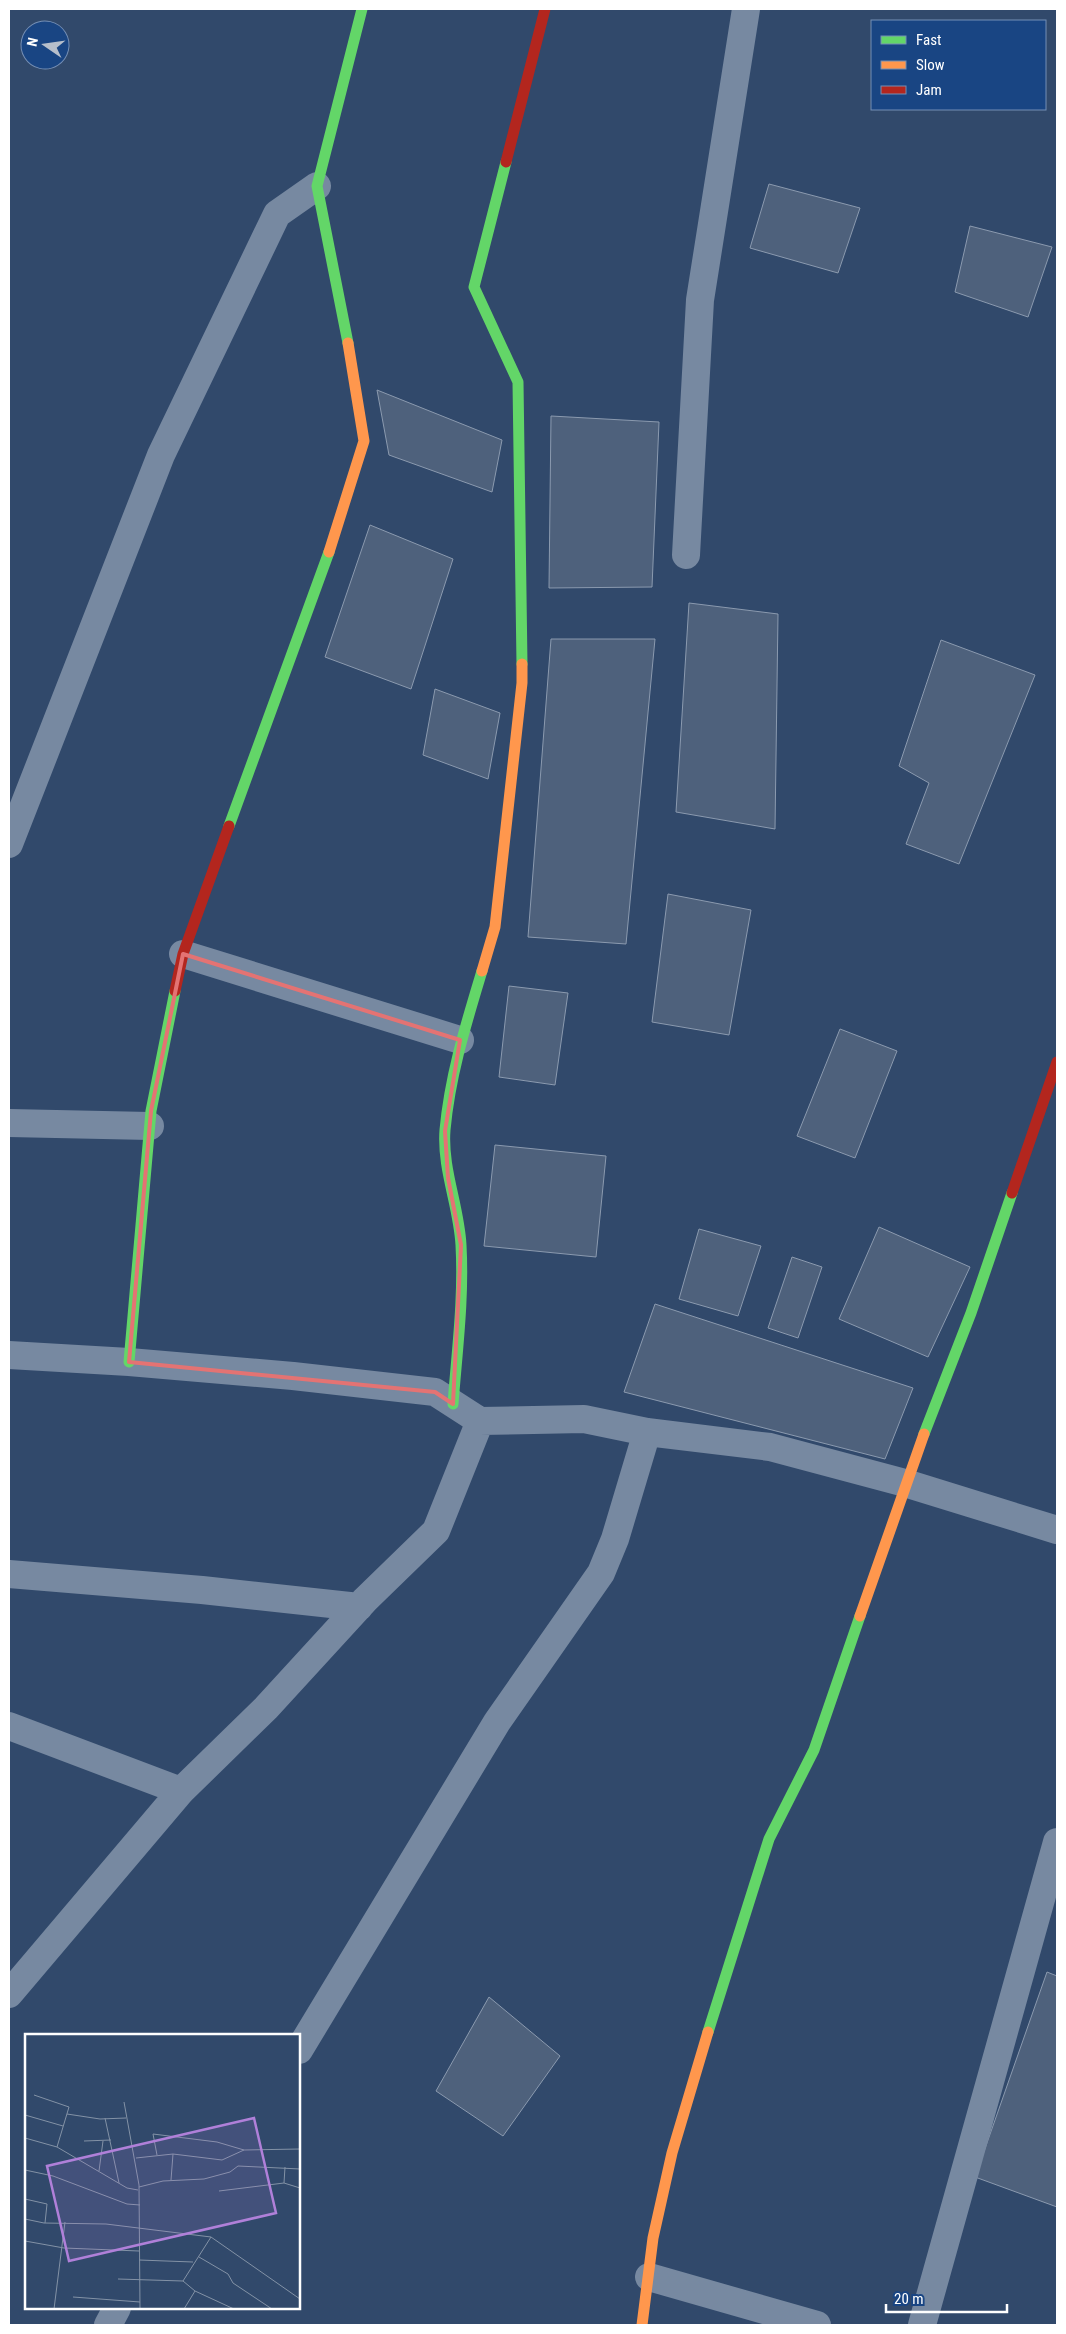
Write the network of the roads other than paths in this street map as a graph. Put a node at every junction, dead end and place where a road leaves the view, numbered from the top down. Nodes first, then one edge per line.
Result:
1 (362, 9) edge
2 (545, 9) edge
3 (746, 9) edge
4 (317, 186) junction
5 (686, 555) dead end
6 (9, 844) edge
7 (183, 954) junction
8 (460, 1040) junction
9 (1057, 1062) edge
10 (9, 1123) edge
11 (150, 1126) junction
12 (9, 1356) edge
13 (129, 1362) junction
14 (453, 1404) junction
15 (480, 1421) junction
16 (647, 1432) junction
17 (905, 1483) junction
18 (1057, 1530) edge
19 (9, 1574) edge
20 (359, 1607) junction
21 (9, 1726) edge
22 (181, 1791) junction
23 (1057, 1842) edge
24 (9, 1994) edge
25 (300, 2048) edge
26 (648, 2277) junction
27 (116, 2309) edge
28 (108, 2325) edge
29 (642, 2325) edge
30 (817, 2325) edge
31 (922, 2325) edge

1 - 4 street
2 - 8 street
3 - 5 street
4 - 6 street
4 - 7 street
7 - 8 street
7 - 11 street
8 - 14 street
9 - 17 street
10 - 11 street
11 - 13 street
12 - 13 street
13 - 14 street
14 - 15 street
15 - 16 street
15 - 20 street
16 - 17 street
16 - 25 street
17 - 18 street
17 - 26 street
19 - 20 street
20 - 22 street
21 - 22 street
22 - 24 street
23 - 31 street
26 - 29 street
26 - 30 street
27 - 28 street

